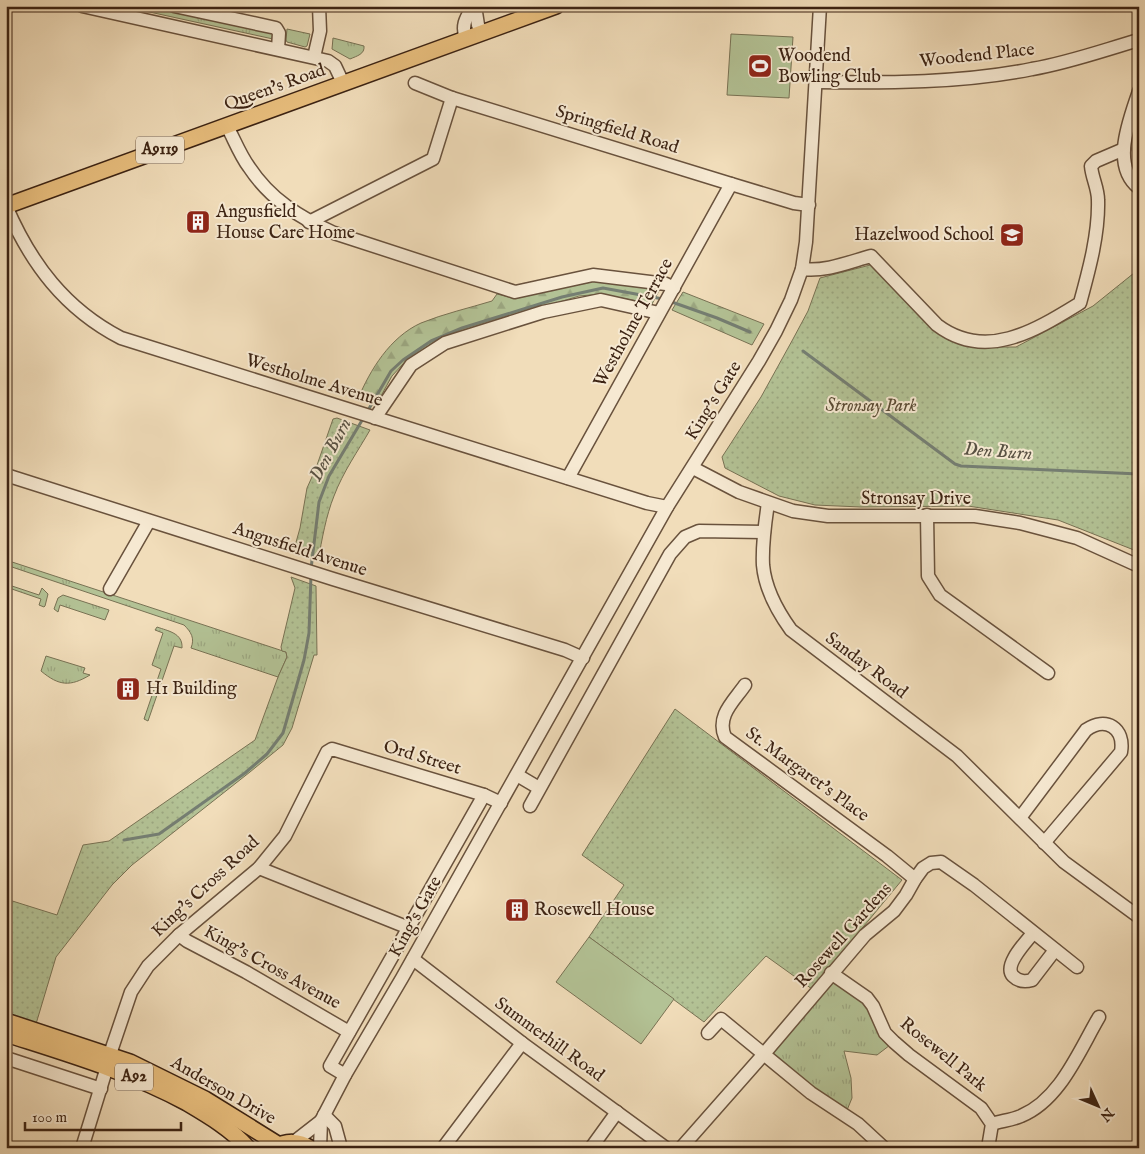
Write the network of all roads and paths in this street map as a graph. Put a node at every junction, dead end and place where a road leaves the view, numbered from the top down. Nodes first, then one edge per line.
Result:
1 (82, 6) edge
2 (174, 6) edge
3 (319, 6) edge
4 (474, 6) edge
5 (556, 6) edge
6 (820, 6) edge
7 (482, 33) junction
8 (466, 39) junction
9 (1139, 40) edge
10 (278, 49) junction
11 (314, 57) junction
12 (816, 82) junction
13 (415, 83) dead end
14 (343, 84) junction
15 (1139, 91) edge
16 (452, 98) junction
17 (227, 126) junction
18 (1124, 149) junction
19 (731, 184) junction
20 (1139, 188) edge
21 (809, 205) junction
22 (6, 206) edge
23 (309, 222) junction
24 (802, 269) junction
25 (673, 289) junction
26 (660, 311) junction
27 (375, 418) junction
28 (693, 468) junction
29 (6, 476) edge
30 (568, 478) junction
31 (768, 502) junction
32 (667, 507) junction
33 (927, 515) junction
34 (149, 521) junction
35 (764, 532) junction
36 (1139, 566) edge
37 (110, 589) dead end
38 (583, 658) junction
39 (1046, 667) dead end
40 (746, 685) dead end
41 (332, 749) joint
42 (517, 775) junction
43 (539, 788) junction
44 (484, 796) junction
45 (501, 803) junction
46 (530, 806) dead end
47 (1020, 818) junction
48 (1044, 842) junction
49 (259, 868) junction
50 (914, 879) junction
51 (1139, 916) edge
52 (409, 928) junction
53 (1033, 933) junction
54 (179, 935) junction
55 (1055, 950) junction
56 (413, 959) junction
57 (1077, 967) dead end
58 (831, 974) junction
59 (1099, 1018) dead end
60 (6, 1021) edge
61 (349, 1032) junction
62 (708, 1033) dead end
63 (6, 1034) edge
64 (522, 1043) junction
65 (763, 1055) junction
66 (6, 1058) edge
67 (108, 1061) junction
68 (345, 1075) junction
69 (101, 1089) junction
70 (617, 1112) junction
71 (323, 1118) junction
72 (992, 1124) junction
73 (294, 1142) junction
74 (277, 1146) edge
75 (82, 1148) edge
76 (248, 1148) edge
77 (310, 1148) edge
78 (320, 1148) edge
79 (341, 1148) edge
80 (443, 1148) edge
81 (591, 1148) edge
82 (666, 1148) edge
83 (681, 1148) edge
84 (884, 1148) edge
85 (988, 1148) edge

1 - 10 street
2 - 10 street
3 - 11 street
4 - 7 street
4 - 8 street
5 - 7 main road, Queen's Road / A9119
6 - 12 street, King's Gate
7 - 8 main road, Queen's Road / A9119
8 - 14 main road, Queen's Road / A9119
9 - 12 street, Woodend Place
10 - 11 street
11 - 14 street
12 - 21 street, King's Gate
13 - 16 street, Springfield Road
14 - 17 main road, Queen's Road / A9119
15 - 18 street
16 - 19 street, Springfield Road
16 - 23 street
17 - 22 main road, Queen's Road / A9119
17 - 23 street
18 - 20 street
18 - 24 street
19 - 21 street, Springfield Road
19 - 25 street, Westholme Terrace
21 - 24 street, King's Gate
22 - 27 street, Westholme Avenue
23 - 25 street
24 - 28 street, King's Gate
25 - 26 street, Westholme Terrace
26 - 27 street
26 - 30 street, Westholme Terrace
27 - 30 street, Westholme Avenue
28 - 31 street, Stronsay Drive
28 - 32 street, King's Gate
29 - 34 street, Angusfield Avenue
30 - 32 street, Westholme Avenue
31 - 33 street, Stronsay Drive
31 - 35 street, Sanday Road
32 - 38 street, King's Gate
33 - 36 street, Stronsay Drive
33 - 39 street
34 - 37 street
34 - 38 street, Angusfield Avenue
35 - 43 street
35 - 47 street, Sanday Road
38 - 42 street, King's Gate
40 - 50 street, St. Margaret's Place
41 - 44 street, Ord Street
41 - 49 street, King's Cross Road
42 - 43 street
42 - 45 street, King's Gate
43 - 46 street
44 - 45 street, Ord Street
44 - 52 street, King's Gate
45 - 56 street, King's Gate
47 - 48 street, Sanday Road
47 - 48 street
48 - 51 street, Sanday Road
49 - 52 street
49 - 54 street, King's Cross Road
50 - 53 street, Rosewell Gardens
50 - 58 street, Rosewell Gardens
52 - 61 street, King's Gate
53 - 55 street, Rosewell Gardens
53 - 55 street
54 - 61 street, King's Cross Avenue
54 - 67 street, King's Cross Road
55 - 57 street, Rosewell Gardens
56 - 64 street, Summerhill Road
56 - 68 street, King's Gate
58 - 65 street, Rosewell Gardens
58 - 72 street, Rosewell Park
59 - 72 street
60 - 67 main road, Anderson Drive / A92
61 - 68 street, King's Gate
62 - 65 street
63 - 67 main road, Anderson Drive / A92
64 - 70 street, Summerhill Road
64 - 80 street
65 - 83 street, Rosewell Gardens
65 - 84 street
66 - 69 street
67 - 69 street, King's Cross Road
67 - 74 main road, Anderson Drive / A92
67 - 76 main road, Anderson Drive / A92
68 - 71 street, King's Gate
69 - 75 street, King's Cross Road
70 - 81 street
70 - 82 street, Summerhill Road
71 - 73 street, King's Gate
71 - 78 street, King's Gate
71 - 79 street
72 - 85 street
73 - 74 main road, A92
73 - 77 main road

